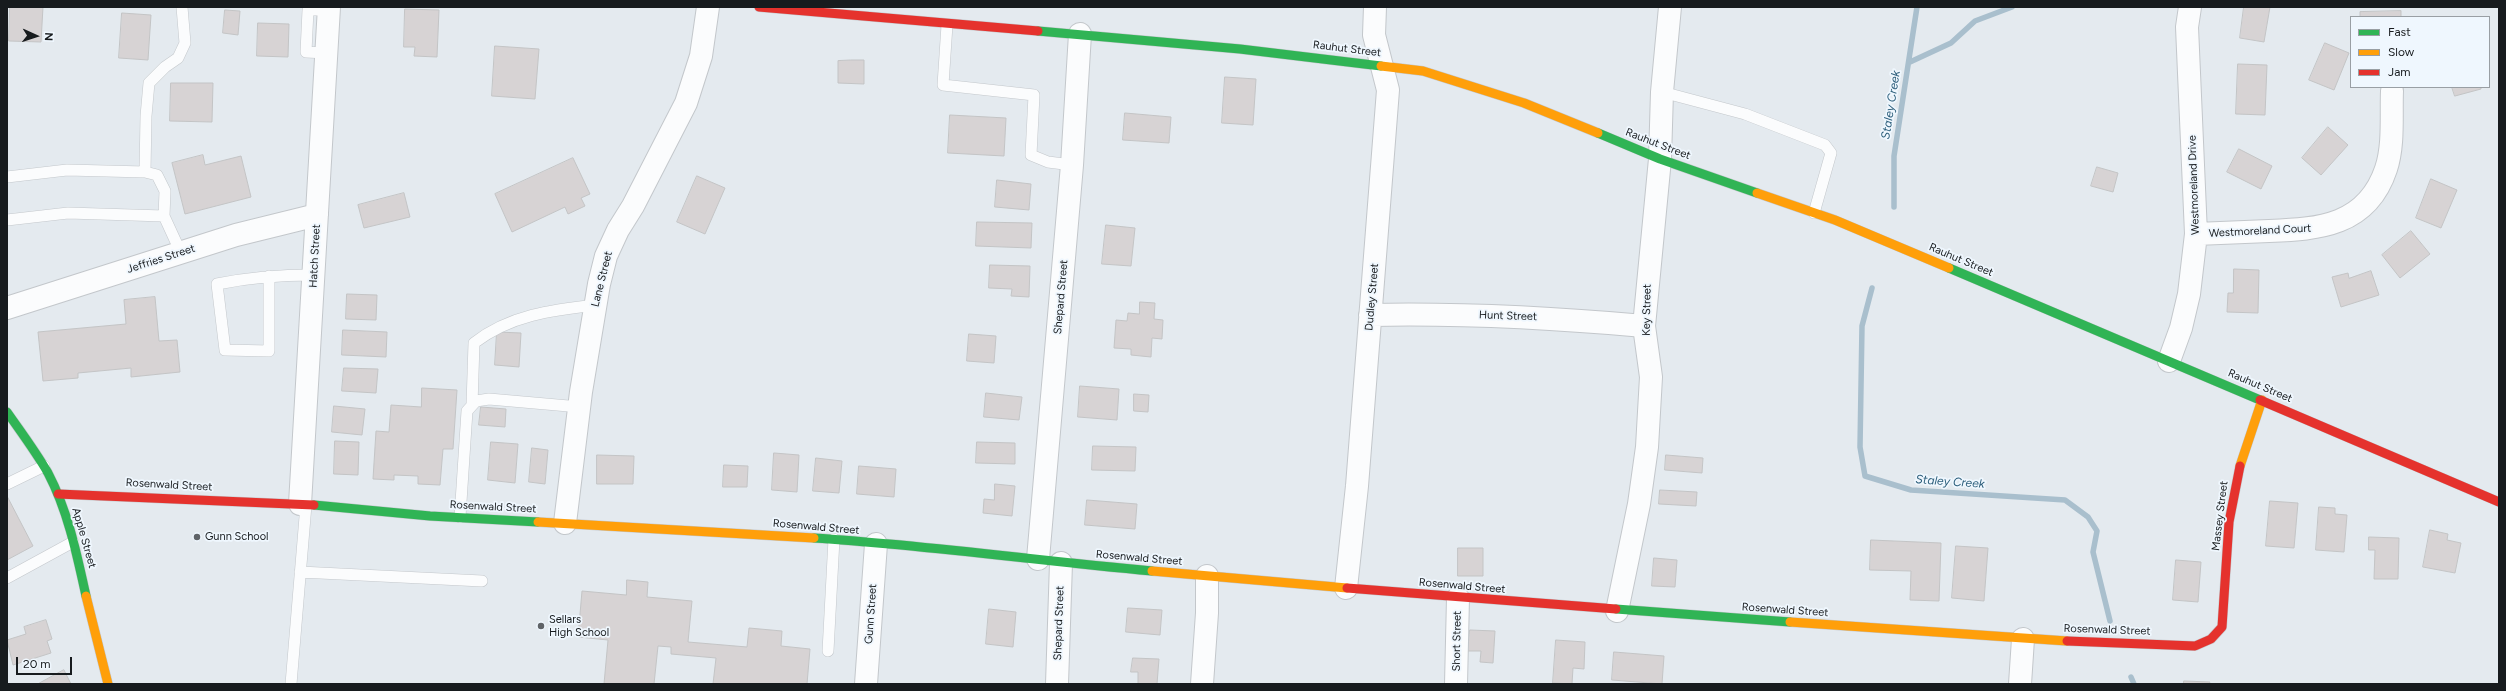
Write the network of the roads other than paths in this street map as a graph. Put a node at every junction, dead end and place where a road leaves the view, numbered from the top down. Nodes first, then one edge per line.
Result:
1 (182, 7) edge
2 (708, 7) edge
3 (759, 7) edge
4 (1374, 7) edge
5 (1670, 7) edge
6 (2190, 7) edge
7 (316, 8) edge
8 (947, 25) junction
9 (1080, 34) junction
10 (1383, 65) junction
11 (2392, 91) dead end
12 (1662, 92) junction
13 (1660, 159) junction
14 (1072, 164) junction
15 (145, 172) junction
16 (7, 177) edge
17 (1814, 213) junction
18 (317, 215) junction
19 (164, 216) junction
20 (7, 220) edge
21 (2196, 234) junction
22 (181, 253) junction
23 (314, 275) junction
24 (269, 276) junction
25 (596, 305) junction
26 (7, 308) edge
27 (1370, 315) junction
28 (1644, 326) junction
29 (2169, 361) junction
30 (2262, 400) junction
31 (472, 405) junction
32 (580, 407) junction
33 (7, 412) edge
34 (44, 466) junction
35 (7, 484) edge
36 (58, 494) junction
37 (2499, 502) edge
38 (303, 504) junction
39 (460, 517) junction
40 (565, 523) junction
41 (834, 539) junction
42 (74, 542) junction
43 (876, 544) junction
44 (1038, 559) junction
45 (1061, 563) junction
46 (300, 572) junction
47 (1207, 576) junction
48 (7, 578) edge
49 (482, 581) dead end
50 (1346, 588) junction
51 (1458, 598) junction
52 (1617, 611) junction
53 (2216, 637) joint
54 (2023, 639) junction
55 (828, 651) dead end
56 (108, 684) edge
57 (291, 684) edge
58 (866, 684) edge
59 (1057, 684) edge
60 (1202, 684) edge
61 (1456, 684) edge
62 (2020, 684) edge

1 - 15 lane
2 - 25 street, Lane Street
3 - 8 street, Rauhut Street
4 - 10 street, Dudley Street
5 - 12 street, Key Street
6 - 21 street, Westmoreland Drive
7 - 18 street, Hatch Street
8 - 9 street, Rauhut Street
8 - 14 lane
9 - 10 street, Rauhut Street
9 - 14 street, Shepard Street
10 - 13 street, Rauhut Street
10 - 27 street, Dudley Street
11 - 21 street, Westmoreland Court
12 - 13 street, Key Street
12 - 17 lane
13 - 17 street, Rauhut Street
13 - 28 street, Key Street
14 - 44 street, Shepard Street
15 - 16 lane
15 - 19 lane
17 - 29 street, Rauhut Street
18 - 22 street, Jeffries Street
18 - 23 street, Hatch Street
19 - 20 lane
19 - 22 lane
21 - 29 street, Westmoreland Drive
22 - 26 street, Jeffries Street
23 - 24 lane
23 - 38 street, Hatch Street
24 - 24 lane
25 - 31 lane
25 - 32 street, Lane Street
27 - 28 street, Hunt Street
27 - 50 street, Dudley Street
28 - 52 street, Key Street
29 - 30 street, Rauhut Street
30 - 37 street, Rauhut Street
30 - 53 street, Massey Street
31 - 32 lane
31 - 39 lane
32 - 40 street, Lane Street
33 - 34 street, Apple Street
34 - 35 lane
34 - 36 street, Apple Street
36 - 38 street, Rosenwald Street
36 - 42 street, Apple Street
38 - 39 street, Rosenwald Street
38 - 46 lane
39 - 40 street, Rosenwald Street
40 - 41 street, Rosenwald Street
41 - 43 street, Rosenwald Street
41 - 55 lane
42 - 48 lane
42 - 56 street, Apple Street
43 - 44 street, Rosenwald Street
43 - 58 street, Gunn Street
44 - 45 street, Rosenwald Street
45 - 47 street, Rosenwald Street
45 - 59 street, Shepard Street
46 - 49 lane
46 - 57 lane
47 - 50 street, Rosenwald Street
47 - 60 street
50 - 51 street, Rosenwald Street
51 - 52 street, Rosenwald Street
51 - 61 street, Short Street
52 - 54 street, Rosenwald Street
53 - 54 street, Rosenwald Street
54 - 62 street

